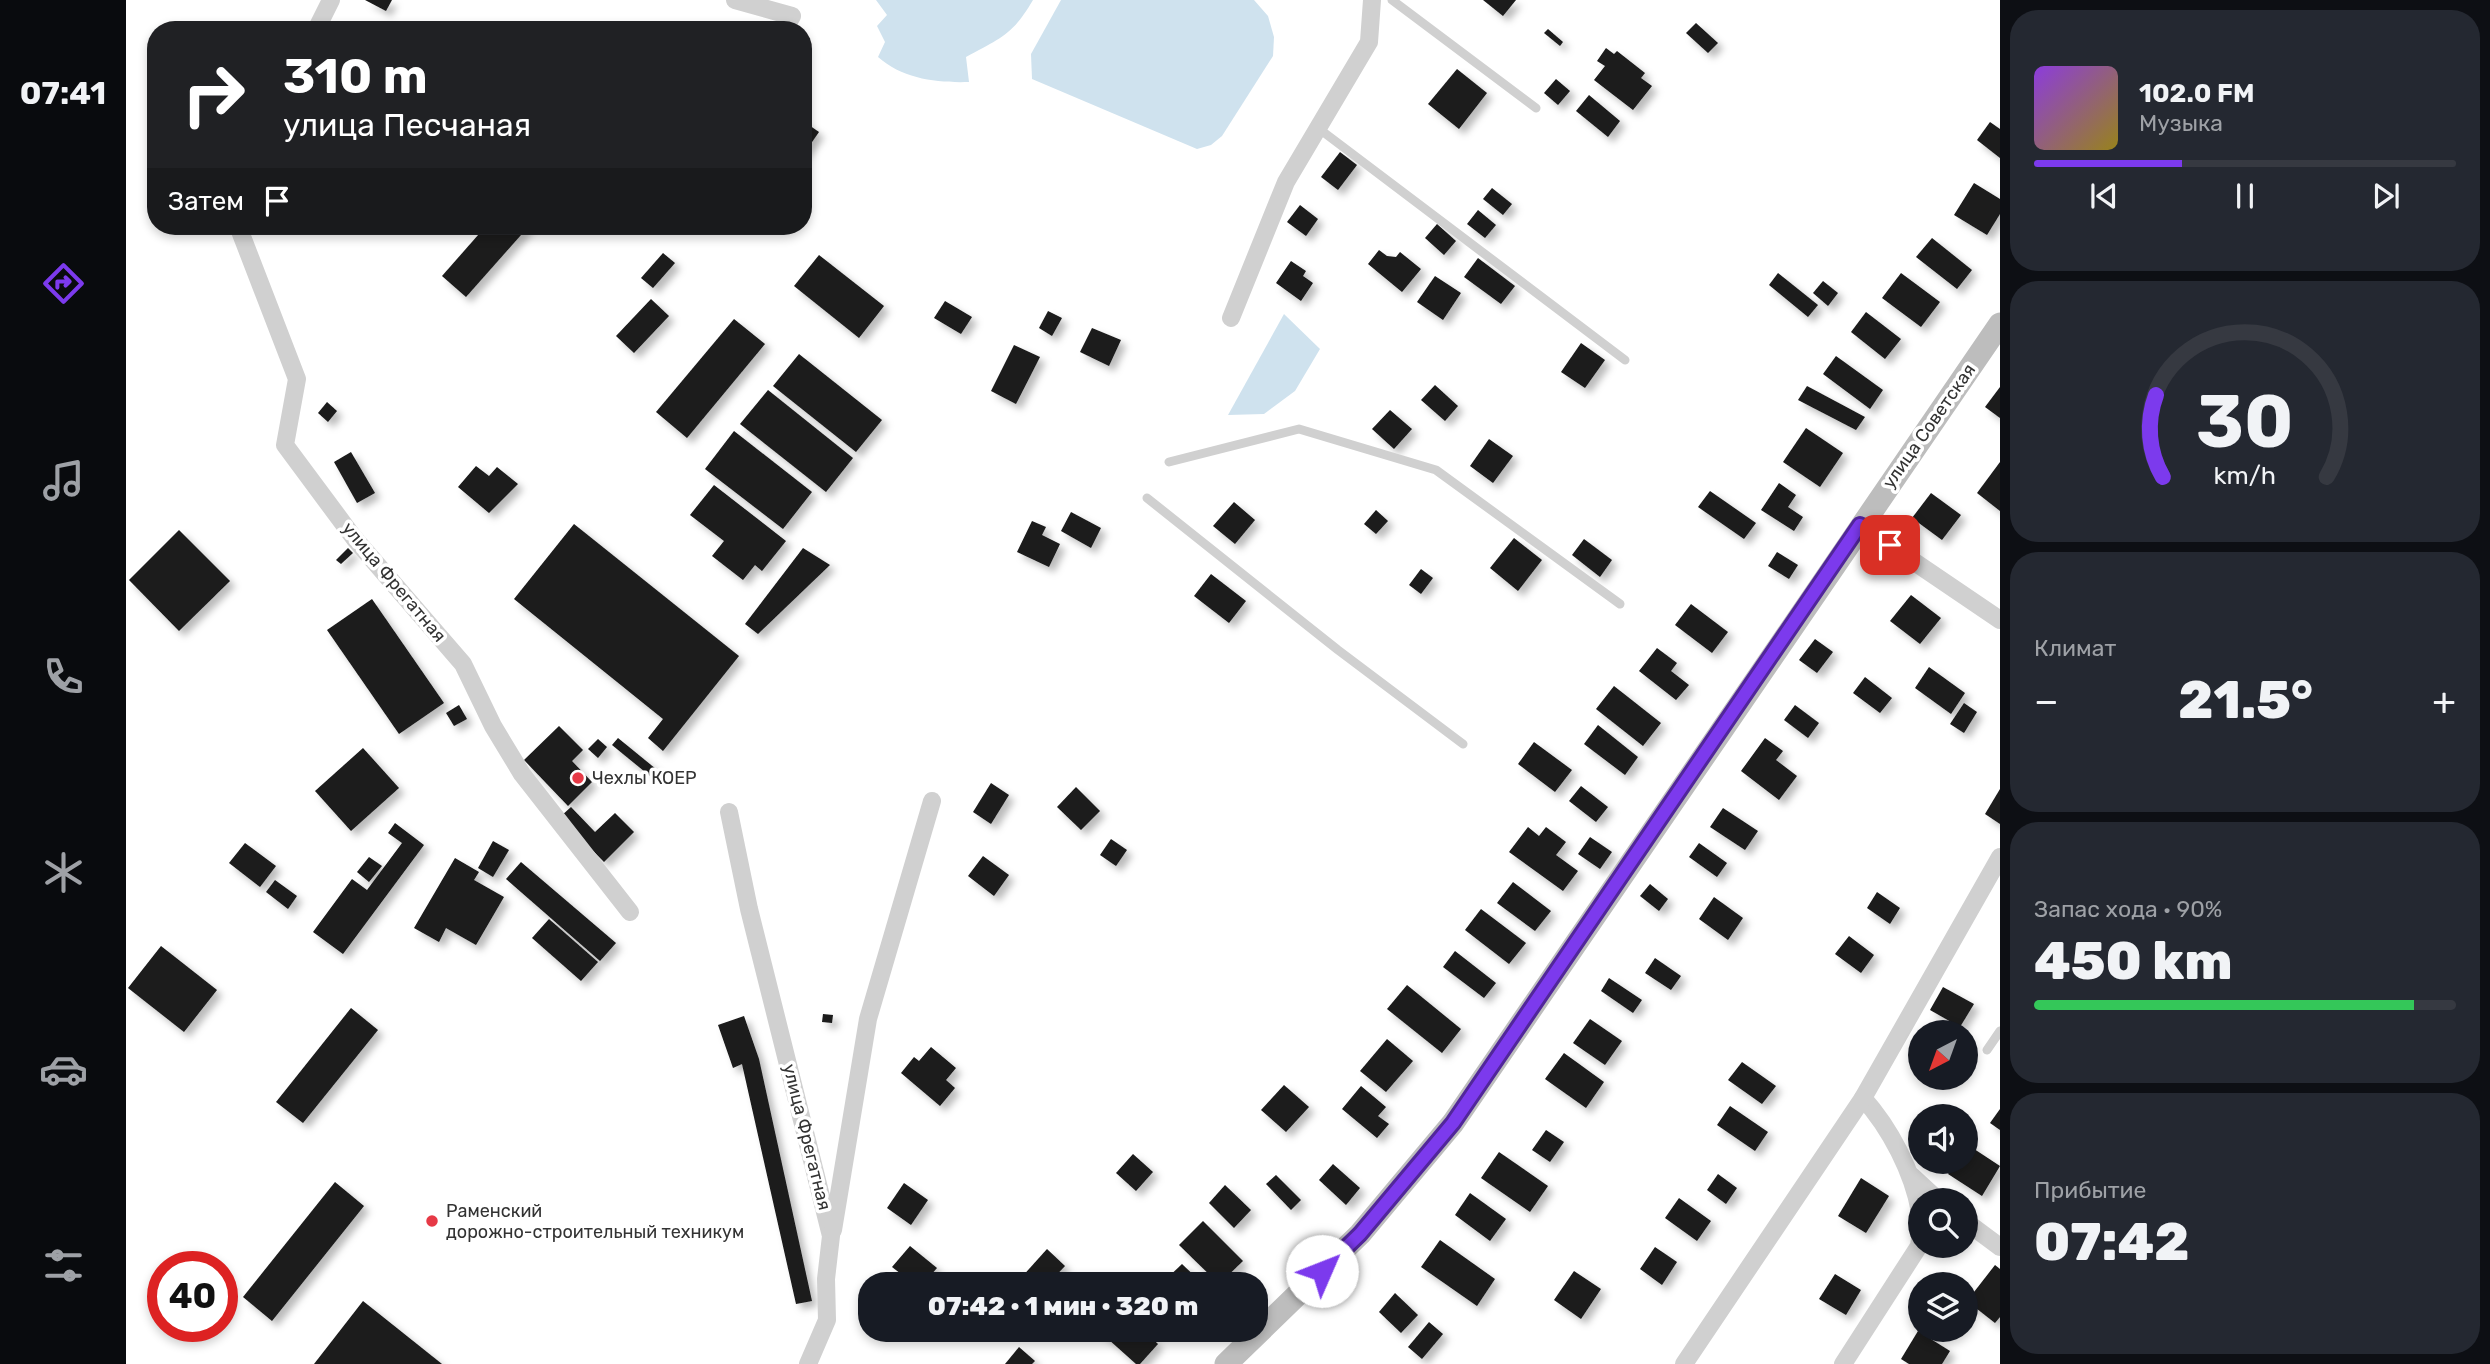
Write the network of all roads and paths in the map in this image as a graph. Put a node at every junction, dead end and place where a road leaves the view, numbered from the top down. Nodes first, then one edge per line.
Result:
1 (331, 0) edge
2 (735, 0) edge
3 (1372, 0) edge
4 (1392, 0) edge
5 (320, 21) edge
6 (790, 21) edge
7 (1536, 108) dead end
8 (1318, 128) junction
9 (241, 235) edge
10 (1231, 318) dead end
11 (2000, 324) edge
12 (1625, 360) dead end
13 (1169, 461) dead end
14 (1147, 498) dead end
15 (1860, 525) junction
16 (1620, 604) dead end
17 (2000, 620) edge
18 (1463, 744) dead end
19 (932, 801) dead end
20 (729, 812) dead end
21 (2000, 857) edge
22 (630, 912) dead end
23 (2000, 1031) edge
24 (1987, 1051) dead end
25 (1863, 1098) junction
26 (1907, 1171) junction
27 (1914, 1188) edge
28 (1925, 1188) edge
29 (1978, 1231) edge
30 (831, 1236) junction
31 (2000, 1247) edge
32 (1911, 1258) edge
33 (808, 1364) edge
34 (1226, 1364) edge
35 (1684, 1364) edge
36 (1843, 1364) edge

1 - 5 street
2 - 6 street
3 - 8 street
4 - 7 lane
8 - 10 street
8 - 12 lane
9 - 22 street, улица Фрегатная
11 - 15 street, улица Советская
13 - 16 lane
14 - 18 lane
15 - 17 street
15 - 34 street, улица Советская
19 - 30 street
20 - 30 street, улица Фрегатная
21 - 25 street
23 - 24 lane
25 - 26 street
25 - 35 street
26 - 27 street
26 - 28 street
29 - 31 street
30 - 33 street, улица Фрегатная
32 - 36 street

